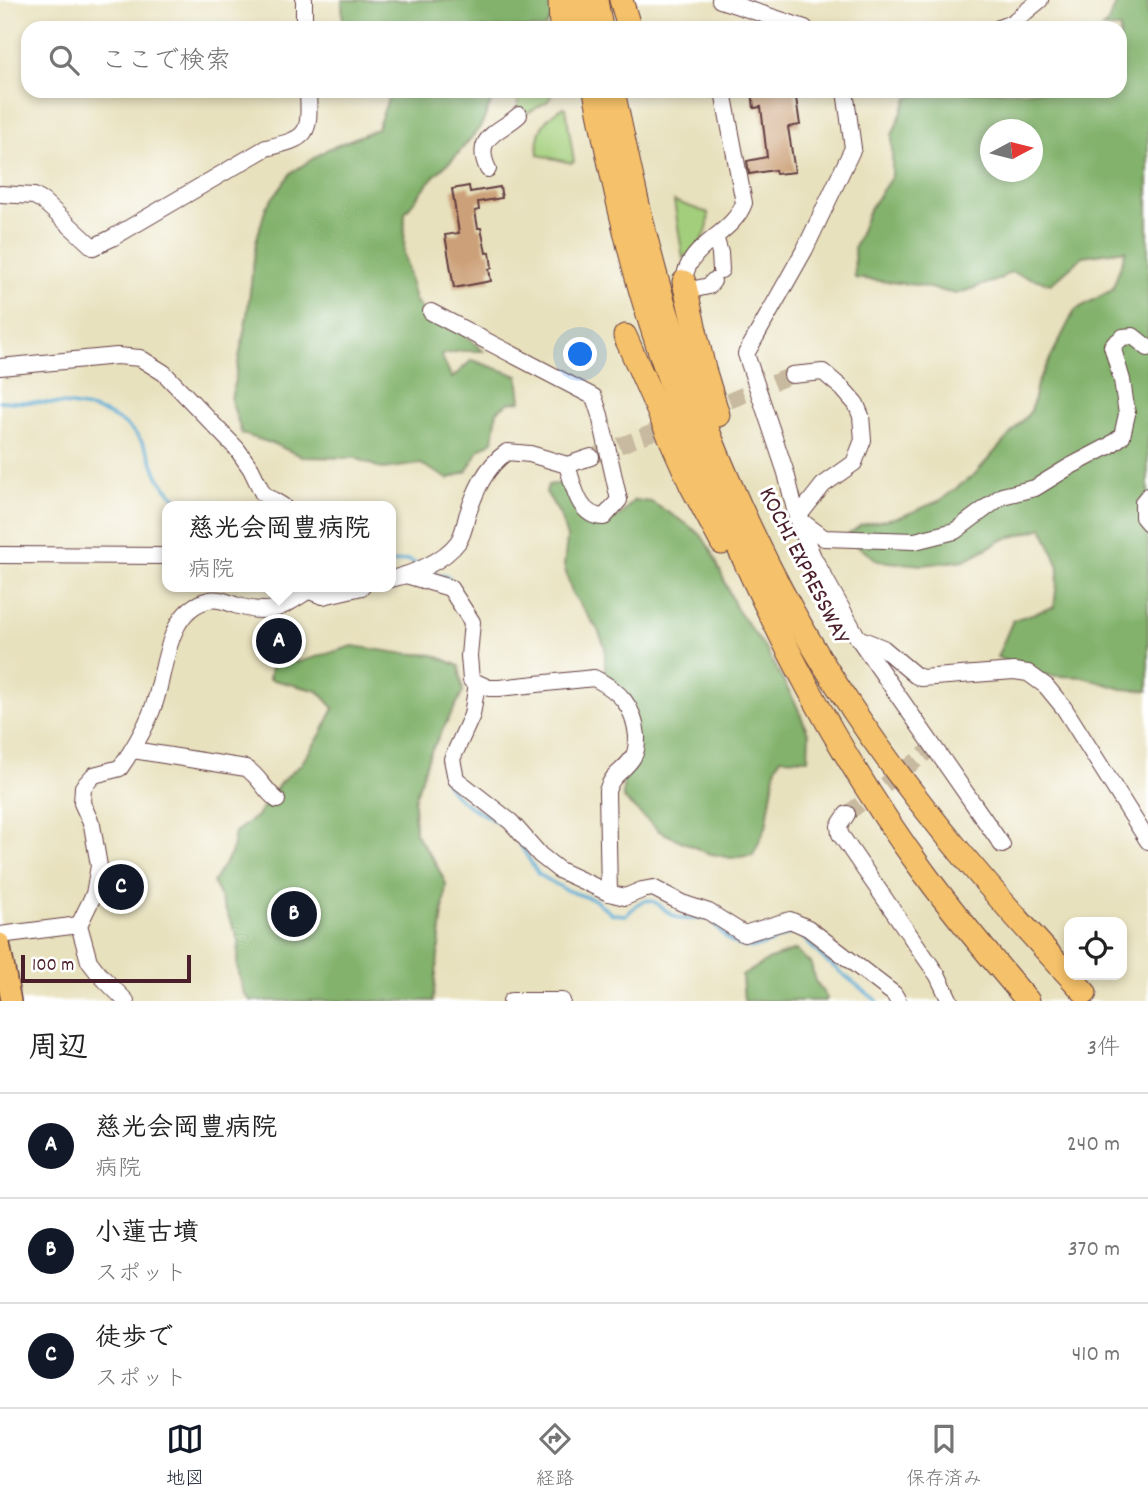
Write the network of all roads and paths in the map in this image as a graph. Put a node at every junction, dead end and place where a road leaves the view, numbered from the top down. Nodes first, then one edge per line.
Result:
1 (304, 0) edge
2 (560, 0) edge
3 (578, 0) edge
4 (597, 0) edge
5 (621, 0) edge
6 (720, 0) edge
7 (1040, 0) edge
8 (304, 21) edge
9 (561, 21) edge
10 (582, 21) edge
11 (600, 21) edge
12 (632, 21) edge
13 (784, 21) edge
14 (1014, 21) edge
15 (308, 98) edge
16 (597, 98) edge
17 (615, 98) edge
18 (724, 98) edge
19 (850, 98) edge
20 (519, 115) dead end
21 (488, 169) dead end
22 (0, 194) edge
23 (715, 237) junction
24 (685, 287) junction
25 (431, 312) dead end
26 (625, 337) dead end
27 (1148, 348) edge
28 (0, 366) edge
29 (792, 375) tunnel mouth
30 (591, 457) tunnel mouth
31 (567, 465) junction
32 (1148, 496) edge
33 (275, 501) edge
34 (797, 518) junction
35 (1148, 523) edge
36 (0, 555) edge
37 (162, 556) edge
38 (410, 572) edge
39 (301, 592) edge
40 (312, 592) edge
41 (340, 592) edge
42 (805, 632) junction
43 (858, 638) junction
44 (792, 659) junction
45 (475, 682) junction
46 (133, 750) junction
47 (277, 800) dead end
48 (847, 814) dead end
49 (1148, 841) edge
50 (1002, 845) dead end
51 (608, 893) junction
52 (79, 925) junction
53 (0, 935) edge
54 (0, 943) edge
55 (1085, 993) dead end
56 (11, 1001) edge
57 (126, 1001) edge
58 (511, 1001) edge
59 (562, 1001) edge
60 (898, 1001) edge
61 (950, 1001) edge
62 (1028, 1001) edge

1 - 8 street
2 - 9 highway
3 - 10 highway
4 - 11 highway
5 - 12 highway
6 - 13 street
7 - 14 street
15 - 22 street
16 - 44 highway, KOCHI EXPRESSWAY
17 - 42 highway, KOCHI EXPRESSWAY
18 - 23 street
19 - 34 street
20 - 21 street
23 - 24 street
23 - 24 street
24 - 42 highway
25 - 31 street
26 - 44 highway
27 - 34 street
28 - 33 street
29 - 34 street
30 - 31 street
31 - 38 street
32 - 35 street
34 - 43 street
36 - 37 street
38 - 45 street
39 - 46 street
40 - 41 street
42 - 55 highway, KOCHI EXPRESSWAY
43 - 49 street
43 - 50 street
44 - 62 highway, KOCHI EXPRESSWAY
45 - 51 street
45 - 51 street
46 - 47 street
46 - 52 street
48 - 61 street
51 - 60 street
52 - 53 street
52 - 57 street
54 - 56 main road
58 - 59 street

